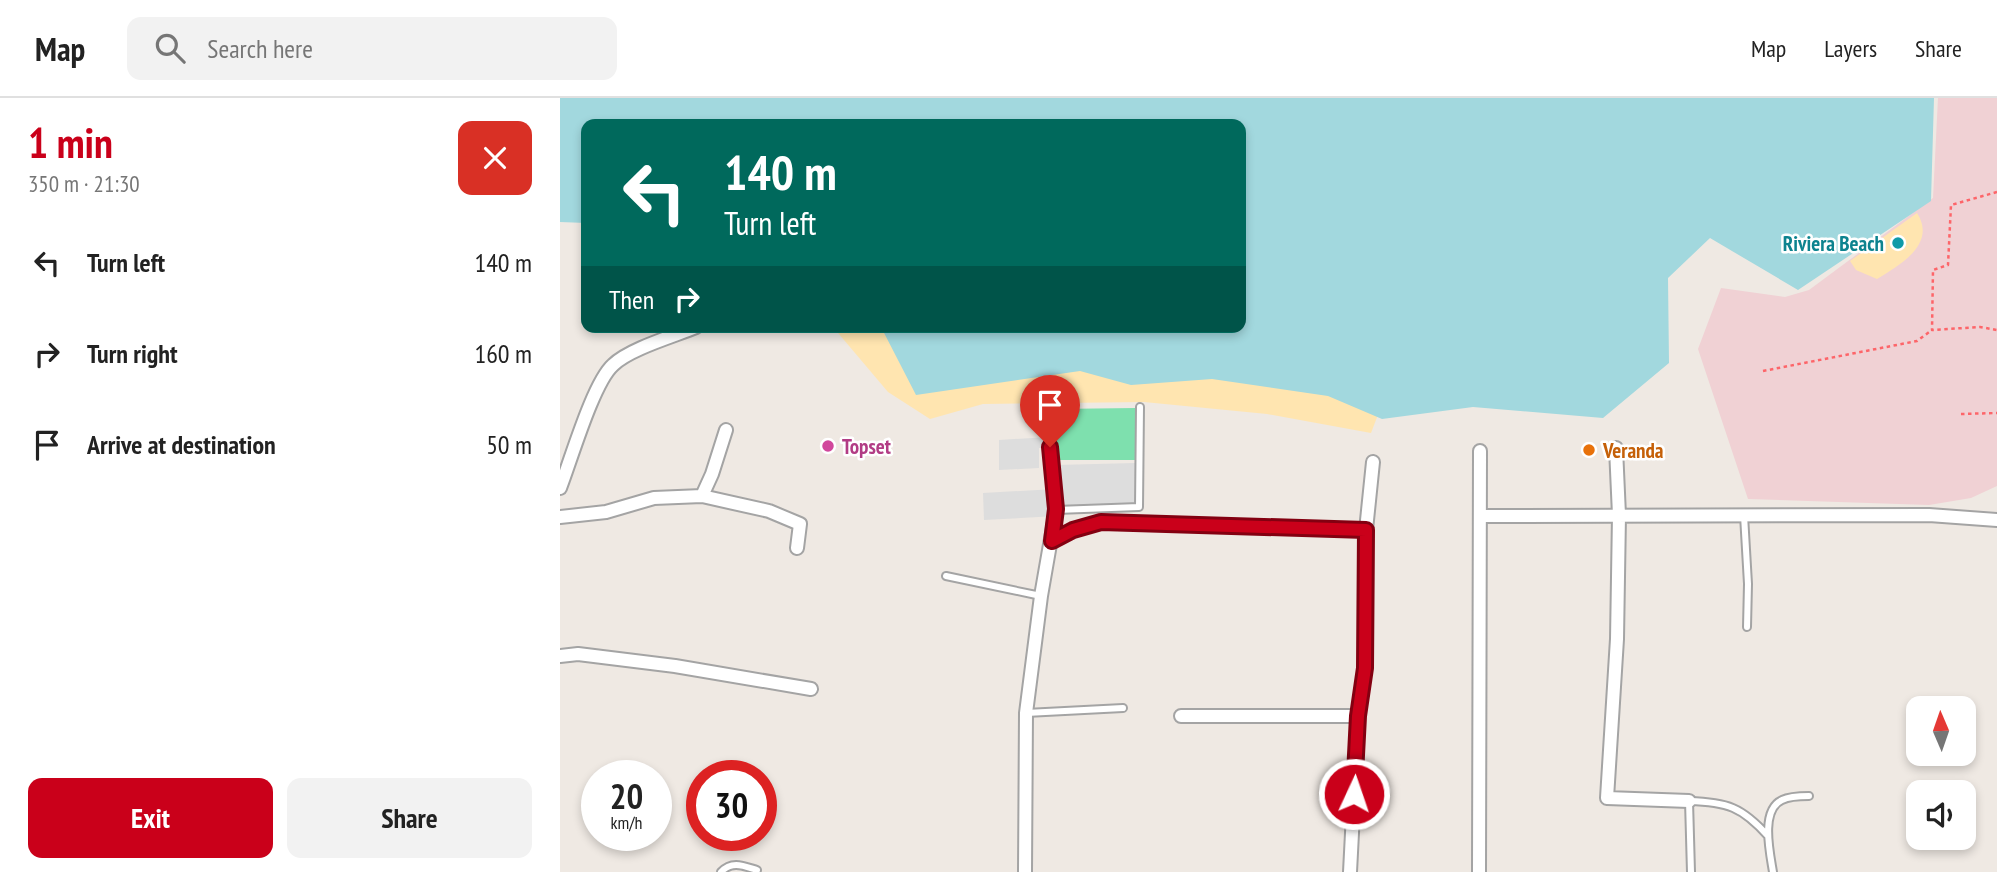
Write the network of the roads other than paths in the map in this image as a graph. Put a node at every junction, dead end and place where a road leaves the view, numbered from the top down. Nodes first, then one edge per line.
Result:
1 (681, 333) edge
2 (1140, 407) dead end
3 (726, 430) dead end
4 (1050, 447) dead end
5 (1616, 448) dead end
6 (1480, 451) dead end
7 (1373, 462) dead end
8 (560, 488) edge
9 (702, 496) junction
10 (1056, 509) junction
11 (1619, 515) junction
12 (1744, 515) junction
13 (1481, 516) junction
14 (560, 517) edge
15 (1997, 520) edge
16 (1366, 530) junction
17 (1052, 541) junction
18 (797, 548) dead end
19 (946, 576) dead end
20 (1041, 596) junction
21 (1747, 627) dead end
22 (560, 656) edge
23 (811, 689) dead end
24 (1123, 708) dead end
25 (1026, 712) junction
26 (1181, 716) dead end
27 (1358, 716) junction
28 (1809, 796) dead end
29 (1689, 801) junction
30 (1768, 836) junction
31 (757, 870) edge
32 (721, 872) edge
33 (1025, 872) edge
34 (1350, 872) edge
35 (1479, 872) edge
36 (1691, 872) edge
37 (1773, 872) edge

1 - 8 street
2 - 10 lane
3 - 9 street
4 - 10 street
5 - 11 street
6 - 13 street
7 - 16 street
9 - 14 street
9 - 18 street
10 - 17 street
11 - 12 street
11 - 13 street
11 - 29 street
12 - 15 street
12 - 21 lane
13 - 35 street
16 - 17 lane
16 - 27 street
17 - 20 street
19 - 20 lane
20 - 25 street
22 - 23 street
24 - 25 lane
25 - 33 street
26 - 27 street
27 - 34 street
28 - 30 lane
29 - 30 lane
29 - 36 lane
30 - 37 lane
31 - 32 lane

